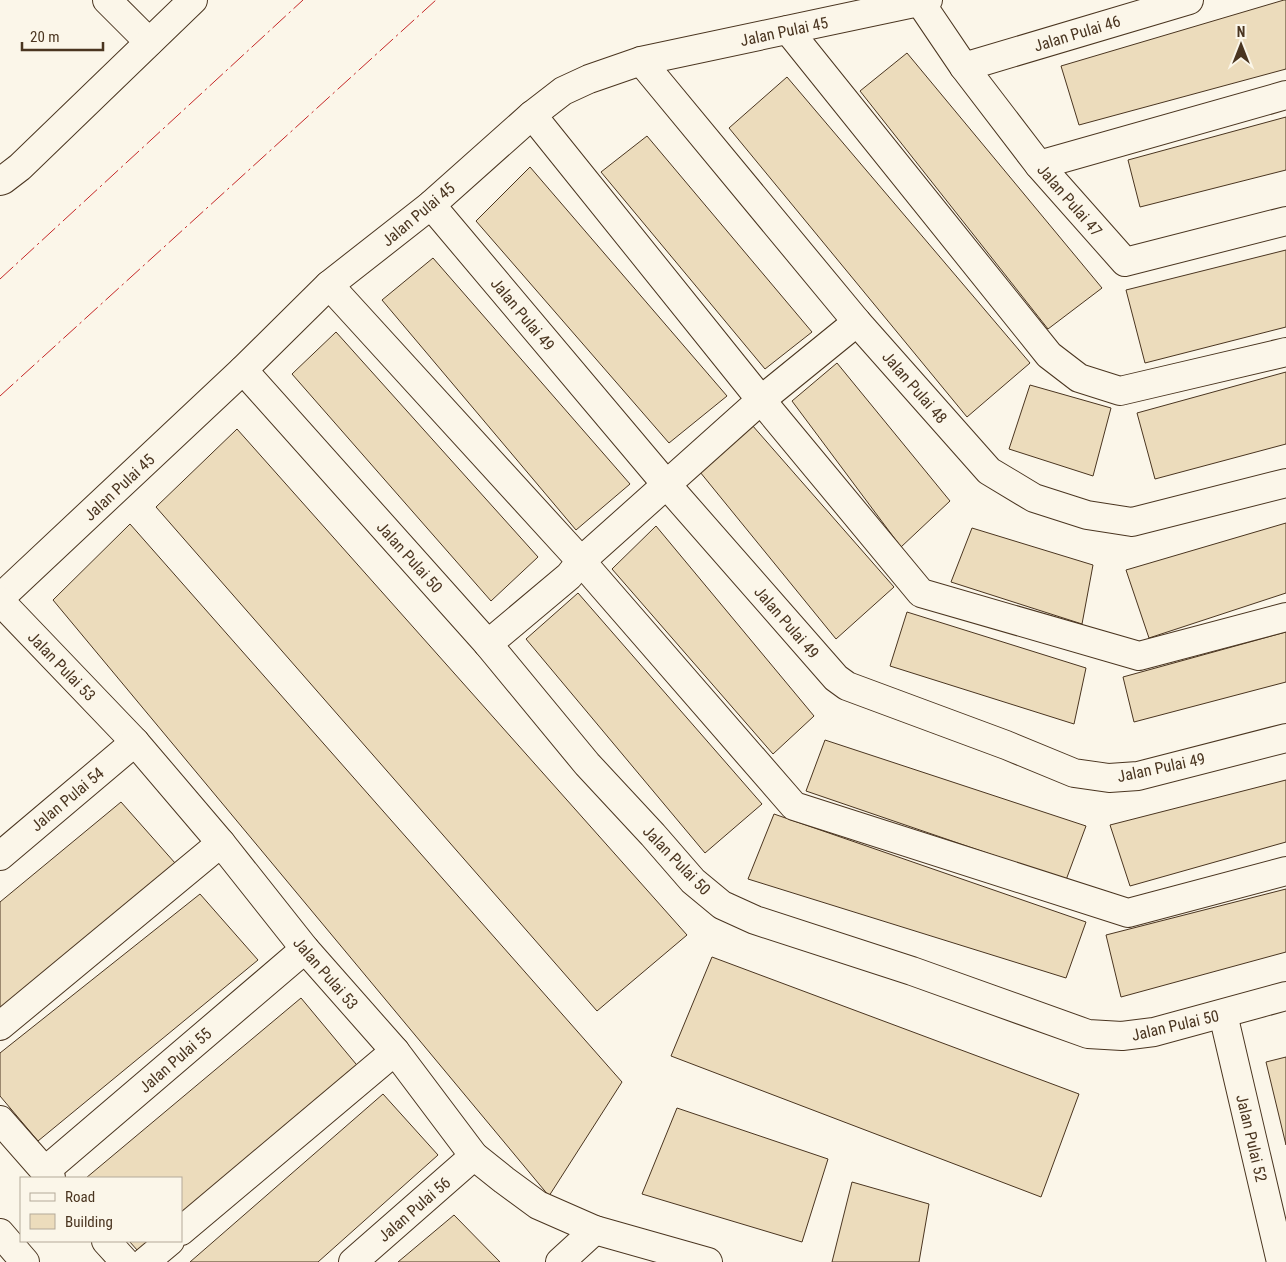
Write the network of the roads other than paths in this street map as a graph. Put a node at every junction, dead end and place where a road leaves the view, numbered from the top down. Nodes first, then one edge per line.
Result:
1 (107, 0) edge
2 (193, 0) edge
3 (1189, 0) edge
4 (924, 1) edge
5 (883, 5) edge
6 (788, 30) junction
7 (149, 42) junction
8 (641, 62) junction
9 (964, 67) junction
10 (1286, 95) edge
11 (532, 115) junction
12 (1039, 165) junction
13 (0, 180) edge
14 (431, 205) junction
15 (1286, 221) edge
16 (329, 285) junction
17 (857, 322) junction
18 (1286, 352) edge
19 (243, 370) junction
20 (761, 400) junction
21 (1286, 483) edge
22 (666, 484) junction
23 (581, 561) junction
24 (0, 599) edge
25 (1286, 617) edge
26 (488, 644) junction
27 (1286, 738) edge
28 (135, 742) junction
29 (221, 844) junction
30 (0, 856) edge
31 (1286, 871) edge
32 (305, 949) junction
33 (1286, 996) edge
34 (1223, 1014) junction
35 (0, 1026) edge
36 (395, 1051) junction
37 (0, 1120) edge
38 (474, 1156) junction
39 (48, 1175) edge
40 (182, 1230) edge
41 (595, 1230) junction
42 (0, 1234) edge
43 (107, 1242) edge
44 (169, 1242) edge
45 (25, 1262) edge
46 (125, 1262) edge
47 (145, 1262) edge
48 (353, 1262) edge
49 (560, 1262) edge
50 (708, 1262) edge
51 (1281, 1262) edge

1 - 7 street
2 - 7 street
3 - 9 street, Jalan Pulai 46
4 - 5 street, Jalan Pulai 45
4 - 9 street, Jalan Pulai 47
5 - 6 street, Jalan Pulai 45
6 - 8 street, Jalan Pulai 45
6 - 18 street
7 - 13 street
8 - 11 street, Jalan Pulai 45
8 - 17 street, Jalan Pulai 48
9 - 12 street, Jalan Pulai 47
10 - 12 street
11 - 14 street, Jalan Pulai 45
11 - 20 street
12 - 15 street, Jalan Pulai 47
14 - 16 street, Jalan Pulai 45
14 - 22 street, Jalan Pulai 49
16 - 19 street, Jalan Pulai 45
16 - 23 street
17 - 20 street
17 - 21 street, Jalan Pulai 48
19 - 24 street, Jalan Pulai 45
19 - 26 street, Jalan Pulai 50
20 - 22 street
20 - 25 street
22 - 23 street
22 - 27 street, Jalan Pulai 49
23 - 26 street
23 - 31 street
24 - 28 street, Jalan Pulai 53
26 - 34 street, Jalan Pulai 50
28 - 29 street, Jalan Pulai 53
28 - 30 street, Jalan Pulai 54
29 - 32 street, Jalan Pulai 53
29 - 35 street
32 - 36 street, Jalan Pulai 53
32 - 39 street, Jalan Pulai 55
33 - 34 street, Jalan Pulai 50
34 - 51 street, Jalan Pulai 52
36 - 38 street, Jalan Pulai 53
36 - 40 street
37 - 39 street
38 - 41 street, Jalan Pulai 53
38 - 48 street, Jalan Pulai 56
41 - 49 street
41 - 50 street, Jalan Pulai 53
42 - 45 street
43 - 46 street
44 - 47 street

